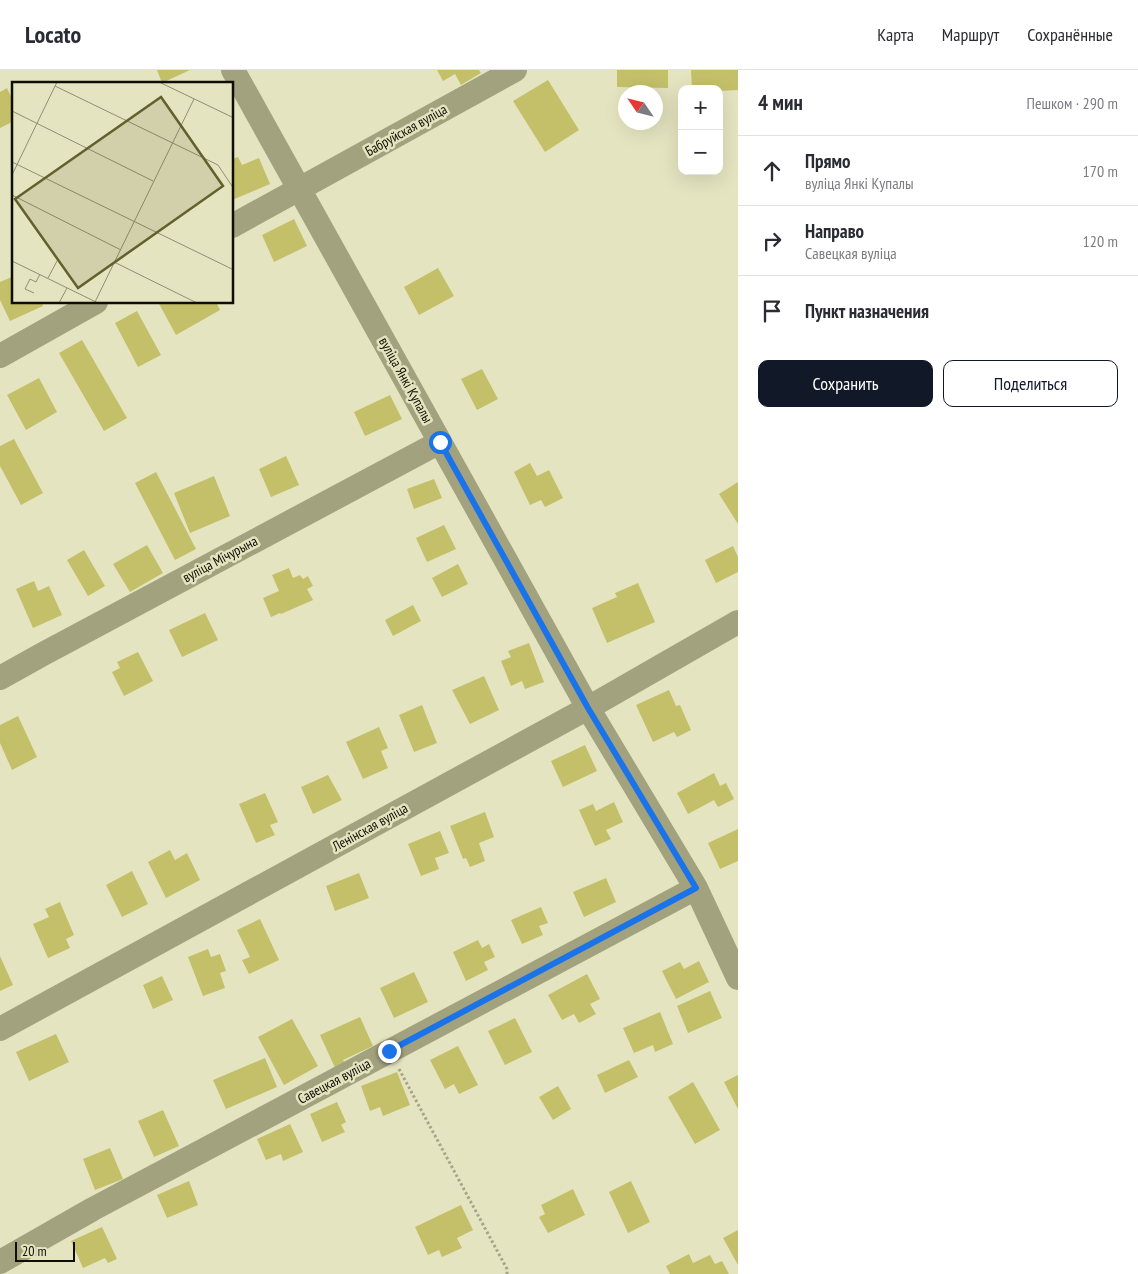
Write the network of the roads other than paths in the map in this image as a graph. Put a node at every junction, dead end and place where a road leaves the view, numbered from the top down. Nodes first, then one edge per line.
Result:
1 (233, 70) edge
2 (515, 70) edge
3 (298, 190) junction
4 (234, 225) edge
5 (92, 304) edge
6 (0, 356) edge
7 (440, 442) junction
8 (738, 622) edge
9 (0, 678) edge
10 (588, 708) junction
11 (696, 888) junction
12 (737, 974) edge
13 (0, 1029) edge
14 (0, 1262) edge

1 - 3 street, вуліца Янкі Купалы
2 - 3 street, Бабруйская вуліца
3 - 4 street, Бабруйская вуліца
3 - 7 street, вуліца Янкі Купалы
5 - 6 street
7 - 9 street, вуліца Мічурына
7 - 10 street, вуліца Янкі Купалы
8 - 10 street, Ленінская вуліца
10 - 11 street, вуліца Янкі Купалы
10 - 13 street, Ленінская вуліца
11 - 12 street, вуліца Янкі Купалы
11 - 14 street, Савецкая вуліца

